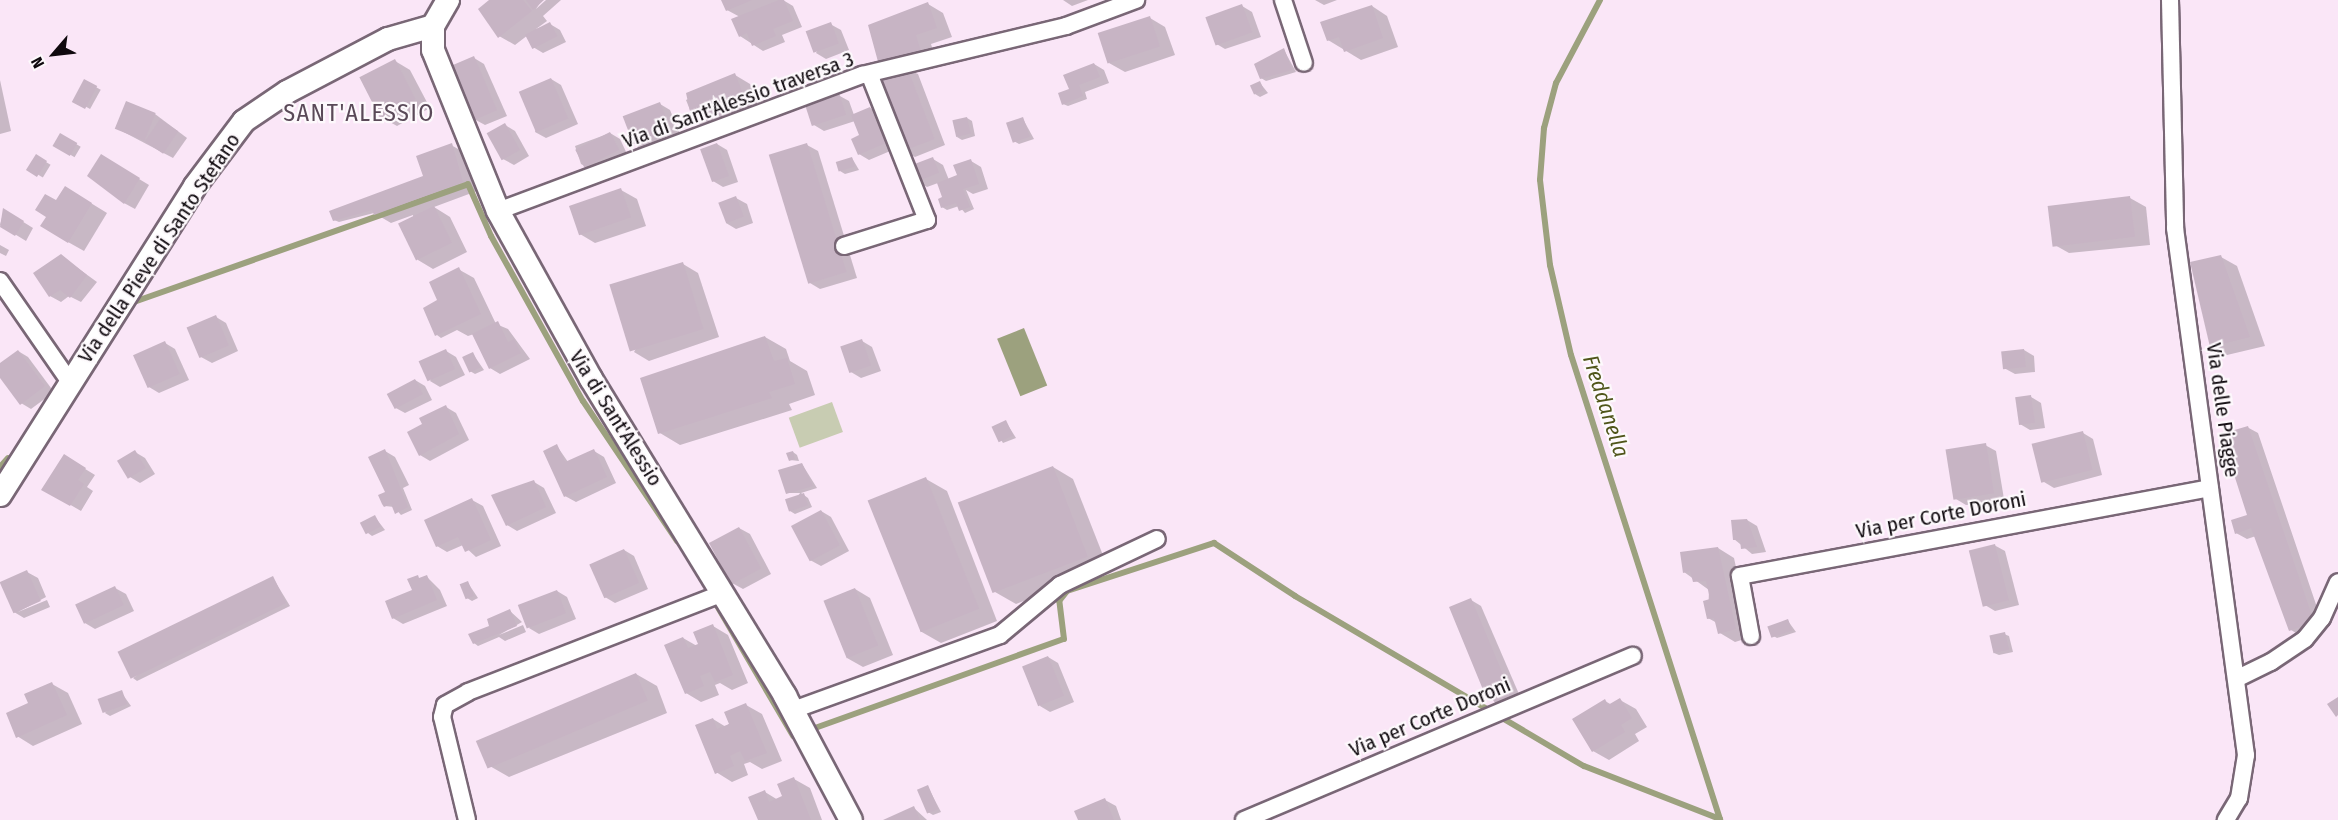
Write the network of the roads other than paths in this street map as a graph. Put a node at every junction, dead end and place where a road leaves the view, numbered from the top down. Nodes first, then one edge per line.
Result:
1 (448, 0) edge
2 (1136, 0) edge
3 (1283, 0) edge
4 (2170, 0) edge
5 (433, 26) junction
6 (1304, 63) dead end
7 (870, 76) junction
8 (498, 211) junction
9 (844, 246) dead end
10 (0, 280) edge
11 (70, 382) junction
12 (2210, 488) junction
13 (0, 495) edge
14 (1157, 539) dead end
15 (2338, 582) edge
16 (716, 596) junction
17 (1751, 636) dead end
18 (1633, 656) dead end
19 (2236, 679) junction
20 (793, 710) junction
21 (467, 820) edge
22 (850, 820) edge
23 (1244, 820) edge
24 (2226, 820) edge

1 - 5 street
2 - 7 street, Via di Sant'Alessio traversa 3
3 - 6 street
4 - 12 street, Via delle Piagge
5 - 8 street, Via di Sant'Alessio
5 - 11 street, Via della Pieve di Santo Stefano
7 - 8 street, Via di Sant'Alessio traversa 3
7 - 9 street
8 - 16 street, Via di Sant'Alessio
10 - 11 street
11 - 13 street, Via della Pieve di Santo Stefano
12 - 17 street, Via per Corte Doroni
12 - 19 street, Via delle Piagge
14 - 20 street
15 - 19 street
16 - 20 street, Via di Sant'Alessio
16 - 21 street
18 - 23 street, Via per Corte Doroni
19 - 24 street, Via delle Piagge
20 - 22 street, Via di Sant'Alessio

